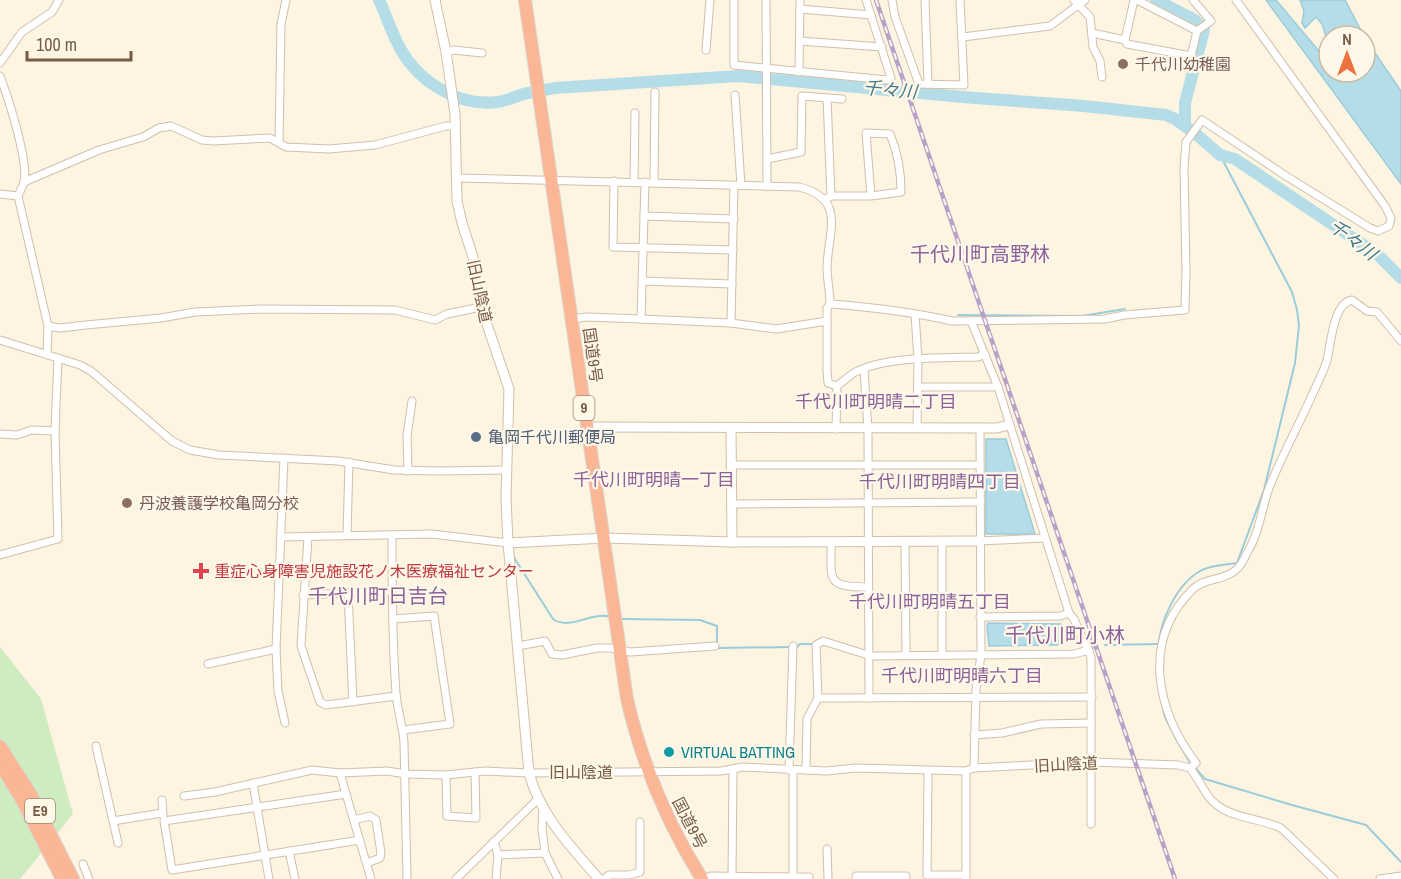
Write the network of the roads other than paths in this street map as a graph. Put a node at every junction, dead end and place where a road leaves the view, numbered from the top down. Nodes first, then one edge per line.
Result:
1 (59, 0) edge
2 (286, 0) edge
3 (435, 0) edge
4 (525, 0) edge
5 (710, 0) edge
6 (734, 0) edge
7 (766, 0) edge
8 (800, 0) edge
9 (866, 0) edge
10 (892, 0) edge
11 (925, 0) edge
12 (960, 0) edge
13 (1085, 0) edge
14 (1136, 0) edge
15 (1193, 0) edge
16 (1236, 0) edge
17 (1077, 3) edge
18 (800, 9) junction
19 (871, 15) junction
20 (1197, 31) junction
21 (1092, 33) junction
22 (963, 38) junction
23 (800, 40) junction
24 (1125, 40) junction
25 (882, 48) junction
26 (706, 50) dead end
27 (446, 51) junction
28 (482, 53) dead end
29 (0, 63) edge
30 (765, 70) junction
31 (799, 72) junction
32 (0, 76) edge
33 (1102, 77) dead end
34 (928, 84) junction
35 (655, 92) dead end
36 (735, 95) dead end
37 (827, 98) junction
38 (842, 99) dead end
39 (635, 113) dead end
40 (456, 126) junction
41 (279, 142) junction
42 (767, 159) junction
43 (458, 178) junction
44 (551, 180) junction
45 (614, 181) junction
46 (24, 182) junction
47 (634, 182) junction
48 (645, 182) junction
49 (654, 182) junction
50 (738, 185) junction
51 (767, 186) junction
52 (0, 194) edge
53 (18, 196) junction
54 (870, 196) junction
55 (828, 198) junction
56 (644, 216) junction
57 (734, 219) junction
58 (643, 248) junction
59 (733, 250) junction
60 (642, 281) junction
61 (732, 284) junction
62 (830, 304) junction
63 (481, 307) junction
64 (915, 314) junction
65 (571, 319) junction
66 (641, 319) junction
67 (827, 321) junction
68 (970, 321) junction
69 (731, 323) junction
70 (48, 326) junction
71 (0, 340) edge
72 (1401, 341) edge
73 (985, 354) junction
74 (47, 355) junction
75 (58, 358) junction
76 (918, 359) junction
77 (864, 370) junction
78 (837, 386) junction
79 (918, 387) junction
80 (998, 387) junction
81 (412, 401) dead end
82 (1010, 425) junction
83 (587, 427) junction
84 (731, 428) junction
85 (917, 428) junction
86 (980, 428) junction
87 (836, 429) junction
88 (868, 429) junction
89 (55, 431) junction
90 (0, 434) edge
91 (284, 458) junction
92 (349, 462) junction
93 (731, 465) junction
94 (979, 465) junction
95 (868, 466) junction
96 (507, 470) junction
97 (408, 471) junction
98 (868, 502) junction
99 (979, 502) junction
100 (731, 504) junction
101 (347, 535) junction
102 (392, 535) junction
103 (282, 537) junction
104 (308, 537) junction
105 (605, 538) junction
106 (1044, 538) junction
107 (831, 541) junction
108 (868, 541) junction
109 (905, 541) junction
110 (942, 541) junction
111 (980, 541) junction
112 (732, 542) junction
113 (507, 543) junction
114 (0, 555) edge
115 (867, 587) junction
116 (391, 591) junction
117 (348, 593) junction
118 (303, 595) junction
119 (1069, 613) junction
120 (980, 617) junction
121 (393, 619) junction
122 (518, 646) junction
123 (715, 646) dead end
124 (793, 646) dead end
125 (276, 649) junction
126 (621, 650) junction
127 (1089, 650) junction
128 (868, 654) junction
129 (906, 655) junction
130 (942, 655) junction
131 (981, 655) junction
132 (208, 664) dead end
133 (396, 696) junction
134 (976, 697) junction
135 (1092, 697) junction
136 (818, 698) junction
137 (869, 698) junction
138 (352, 702) junction
139 (285, 723) dead end
140 (1091, 723) junction
141 (404, 730) junction
142 (974, 735) junction
143 (0, 746) edge
144 (96, 746) dead end
145 (1092, 762) junction
146 (0, 764) edge
147 (974, 768) junction
148 (1190, 768) junction
149 (733, 769) junction
150 (791, 770) junction
151 (806, 770) junction
152 (928, 771) junction
153 (966, 771) junction
154 (475, 772) junction
155 (648, 772) junction
156 (340, 773) junction
157 (529, 773) junction
158 (406, 774) junction
159 (446, 775) junction
160 (253, 783) junction
161 (346, 794) junction
162 (184, 796) dead end
163 (162, 800) dead end
164 (540, 804) junction
165 (256, 808) junction
166 (164, 817) junction
167 (354, 820) junction
168 (113, 821) junction
169 (640, 822) dead end
170 (1091, 824) dead end
171 (360, 840) junction
172 (494, 841) junction
173 (118, 843) dead end
174 (827, 849) dead end
175 (289, 851) junction
176 (545, 853) junction
177 (264, 855) junction
178 (498, 855) junction
179 (367, 863) junction
180 (83, 864) dead end
181 (172, 870) junction
182 (732, 876) junction
183 (1401, 876) edge
184 (793, 877) junction
185 (966, 877) edge
186 (62, 879) edge
187 (74, 879) edge
188 (89, 879) edge
189 (172, 879) edge
190 (269, 879) edge
191 (295, 879) edge
192 (371, 879) edge
193 (407, 879) edge
194 (456, 879) edge
195 (496, 879) edge
196 (558, 879) edge
197 (599, 879) edge
198 (604, 879) edge
199 (703, 879) edge
200 (809, 879) edge
201 (828, 879) edge
202 (856, 879) edge
203 (906, 879) edge
204 (1334, 879) edge
205 (1380, 879) edge

1 - 29 street
2 - 41 street
3 - 27 street, 旧山陰道
4 - 44 highway, 国道9号 / 9
5 - 26 street
6 - 30 street
7 - 30 street
8 - 18 street
9 - 19 street
10 - 34 street
11 - 34 street
12 - 22 street
13 - 17 street
14 - 20 street
14 - 24 street
15 - 20 street
16 - 68 street
17 - 21 street
17 - 22 street
18 - 19 street
18 - 23 street
19 - 25 street
20 - 24 street
21 - 24 street
21 - 33 street
22 - 34 street
23 - 25 street
23 - 31 street
25 - 31 street
27 - 28 street
27 - 40 street, 旧山陰道
30 - 31 street
30 - 42 street
32 - 46 street
35 - 49 street
36 - 50 street
37 - 38 street
37 - 42 street
37 - 55 street
39 - 47 street
40 - 41 street
40 - 43 street, 旧山陰道
41 - 46 street
42 - 51 street
43 - 44 street
43 - 63 street, 旧山陰道
44 - 45 street
44 - 65 highway, 国道9号 / 9
45 - 47 street
45 - 58 street
46 - 53 street
47 - 48 street
48 - 49 street
48 - 56 street
49 - 50 street
50 - 51 street
50 - 57 street
51 - 55 street
52 - 53 street
53 - 70 street
54 - 54 street
54 - 55 street
55 - 62 street
56 - 57 street
56 - 58 street
57 - 59 street
58 - 59 street
58 - 60 street
59 - 61 street
60 - 61 street
60 - 66 street
61 - 69 street
62 - 64 street
62 - 67 street
63 - 70 street
63 - 96 street, 旧山陰道
64 - 68 street
64 - 76 street
65 - 66 street
65 - 83 highway, 国道9号 / 9
66 - 69 street
67 - 69 street
67 - 78 street
68 - 73 street
70 - 74 street
71 - 74 street
72 - 148 street
73 - 76 street
73 - 80 street
74 - 75 street
75 - 89 street
75 - 91 street
76 - 77 street
76 - 79 street
77 - 78 street
77 - 88 street
78 - 87 street
79 - 80 street
79 - 85 street
80 - 82 street
81 - 97 street
82 - 86 street
82 - 106 street
83 - 84 street
83 - 105 highway, 国道9号 / 9
84 - 87 street
84 - 93 street
85 - 86 street
85 - 88 street
86 - 94 street
87 - 88 street
88 - 95 street
89 - 90 street
89 - 114 street
91 - 92 street
91 - 103 street
92 - 97 street
92 - 101 street
93 - 95 street
93 - 100 street
94 - 95 street
94 - 99 street
95 - 98 street
96 - 97 street
96 - 113 street, 旧山陰道
98 - 99 street
98 - 100 street
98 - 108 street
99 - 111 street
100 - 112 street
101 - 102 street
101 - 104 street
102 - 113 street
102 - 116 street
103 - 104 street
103 - 125 street
104 - 118 street
105 - 112 street
105 - 113 street
105 - 126 highway, 国道9号 / 9
106 - 111 street
106 - 119 street
107 - 108 street
107 - 112 street
107 - 115 street
108 - 109 street
108 - 115 street
109 - 110 street
109 - 129 street
110 - 111 street
110 - 130 street
111 - 120 street
113 - 122 street, 旧山陰道
115 - 128 street
116 - 117 street
116 - 121 street
117 - 118 street
117 - 138 street
118 - 138 street
119 - 120 street
119 - 127 street
120 - 131 street
121 - 133 street
121 - 141 street
122 - 126 street
122 - 157 street, 旧山陰道
123 - 126 street
124 - 150 street
125 - 132 street
125 - 139 street
126 - 155 highway, 国道9号 / 9
127 - 131 street
127 - 135 street
128 - 129 street
128 - 136 street
128 - 137 street
129 - 130 street
130 - 131 street
131 - 134 street
133 - 138 street
133 - 141 street
134 - 135 street
134 - 137 street
134 - 142 street
135 - 140 street
136 - 137 street
136 - 151 street
140 - 142 street
140 - 145 street
141 - 158 street
142 - 147 street
143 - 187 highway, E9
144 - 168 street
145 - 147 street, 旧山陰道
145 - 148 street, 旧山陰道
145 - 170 street
146 - 186 highway, E9
147 - 153 street, 旧山陰道
148 - 204 street
149 - 150 street, 旧山陰道
149 - 155 street, 旧山陰道
149 - 182 street
150 - 151 street, 旧山陰道
150 - 184 street
151 - 152 street, 旧山陰道
152 - 153 street, 旧山陰道
152 - 185 street
153 - 185 street
154 - 157 street
154 - 159 street
154 - 159 street
155 - 157 street, 旧山陰道
155 - 199 highway, 国道9号 / 9
156 - 158 street
156 - 160 street
156 - 161 street
157 - 164 street
158 - 159 street
158 - 193 street
160 - 162 street
160 - 165 street
161 - 165 street
161 - 167 street
163 - 166 street
164 - 172 street
164 - 176 street
164 - 197 street
165 - 166 street
165 - 177 street
166 - 168 street
166 - 181 street
167 - 171 street
167 - 179 street
168 - 173 street
169 - 198 street
171 - 175 street
171 - 179 street
172 - 178 street
172 - 194 street
174 - 201 street
175 - 177 street
175 - 191 street
176 - 178 street
176 - 196 street
177 - 181 street
177 - 190 street
178 - 195 street
179 - 192 street
180 - 188 street
181 - 189 street
182 - 184 street
182 - 199 street
183 - 205 street
184 - 200 street
202 - 203 street

